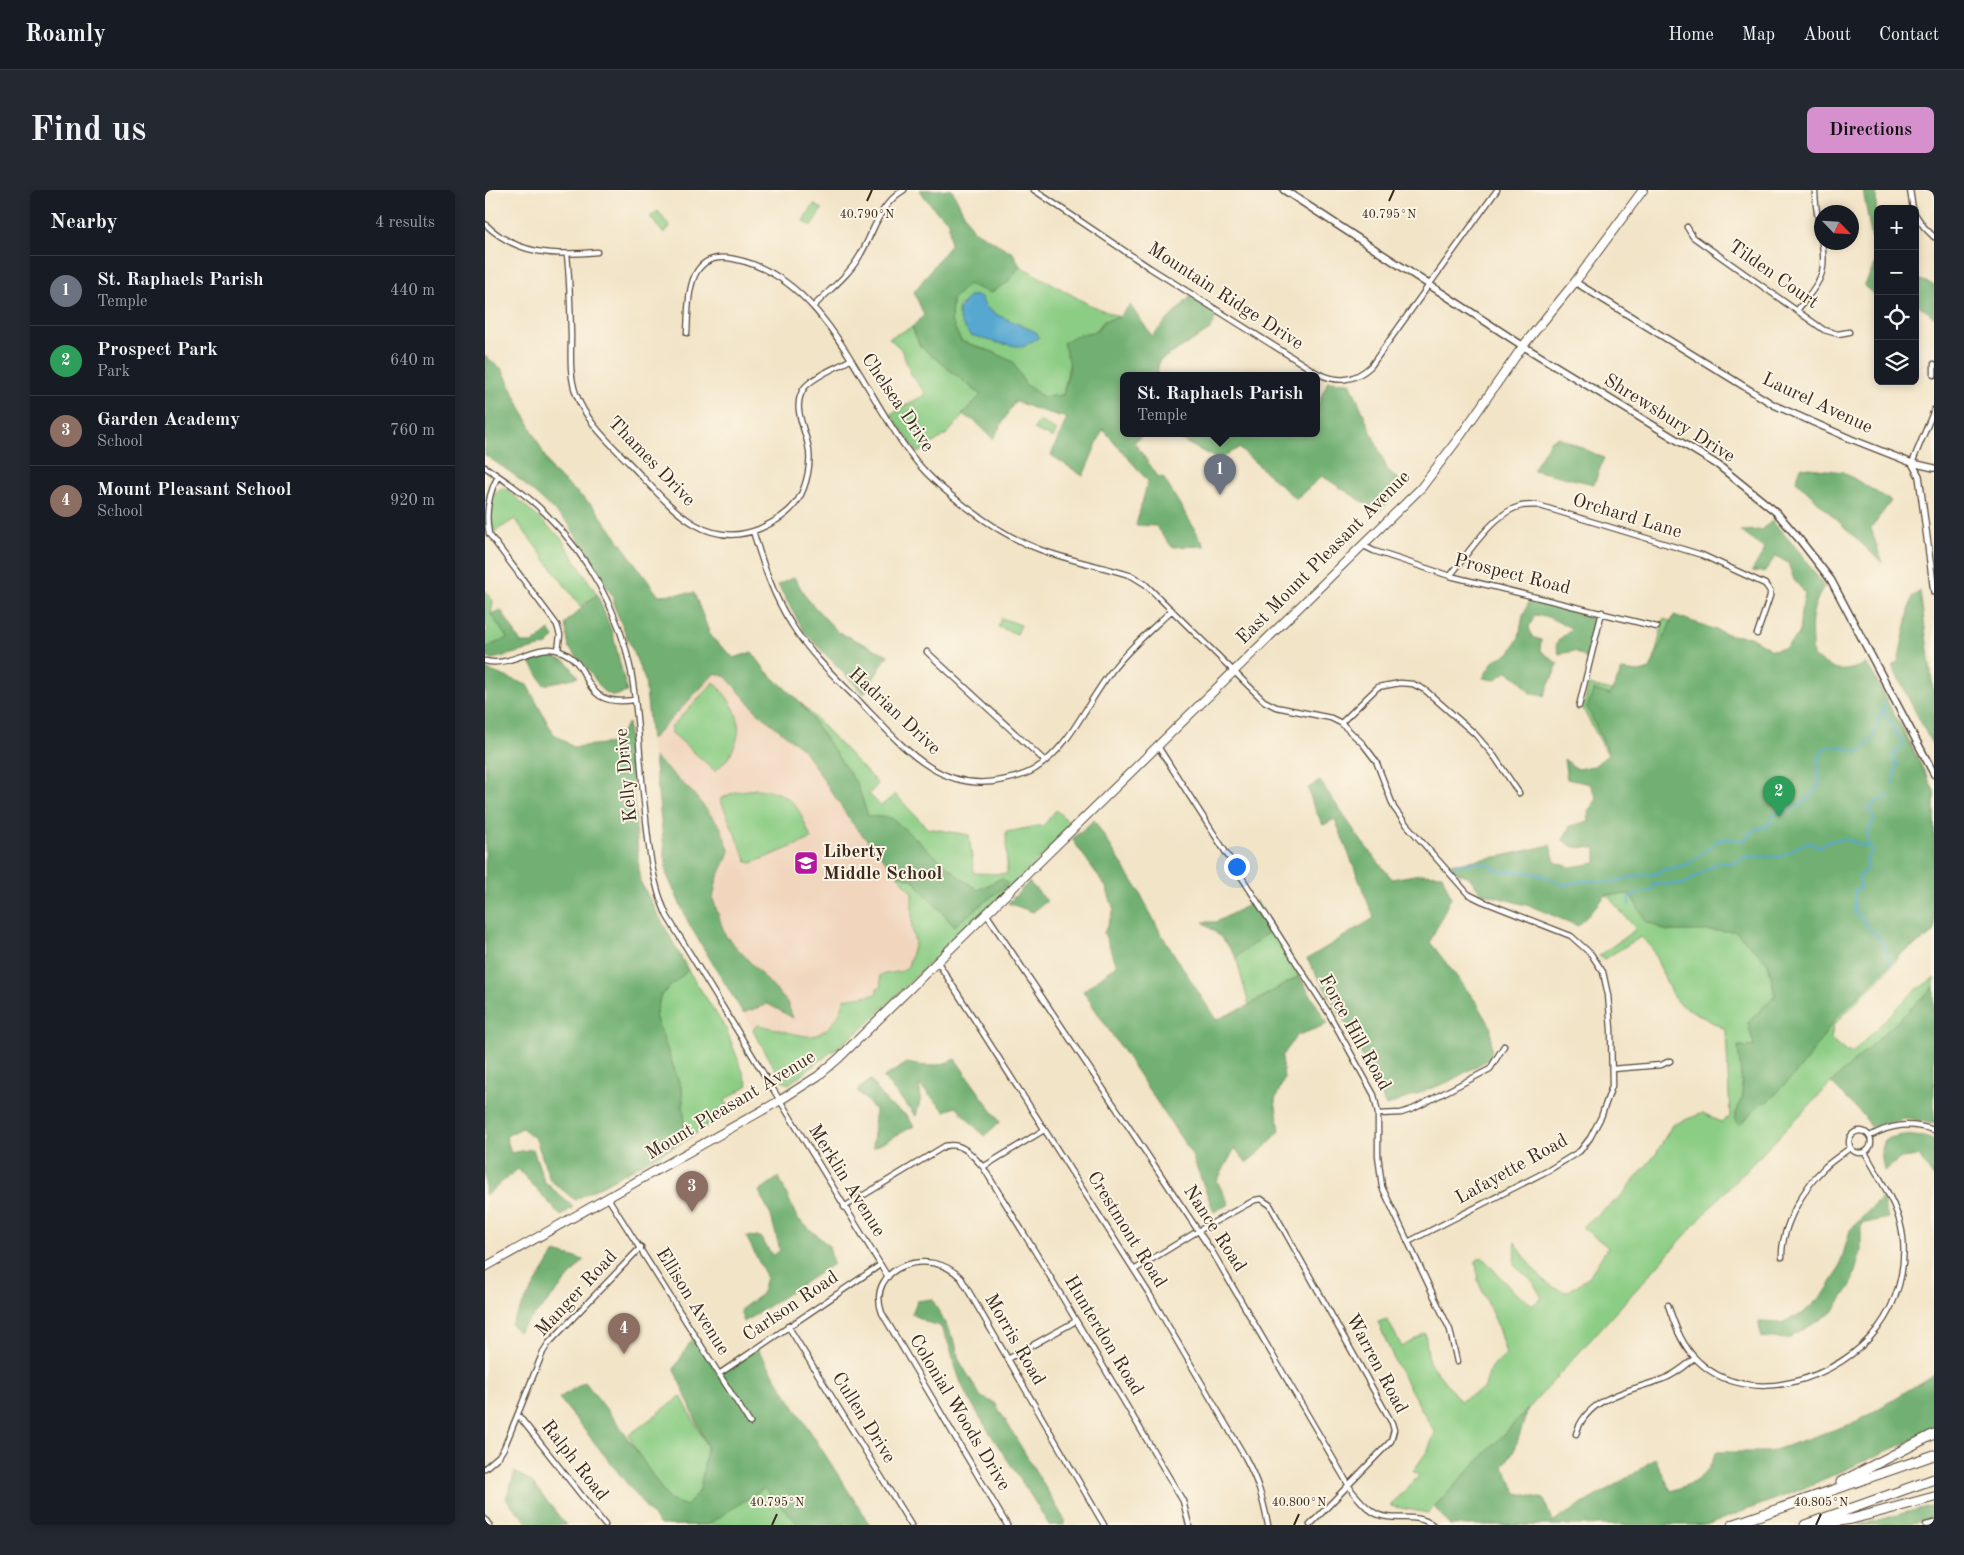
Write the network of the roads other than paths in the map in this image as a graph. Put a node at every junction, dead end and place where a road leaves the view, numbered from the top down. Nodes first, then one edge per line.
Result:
1 (904, 190) edge
2 (1034, 190) edge
3 (1284, 190) edge
4 (1497, 190) edge
5 (1643, 190) edge
6 (1815, 190) edge
7 (1910, 190) edge
8 (1912, 205) edge
9 (1919, 220) edge
10 (485, 224) edge
11 (1687, 227) dead end
12 (1934, 237) edge
13 (597, 252) dead end
14 (567, 255) junction
15 (1575, 282) junction
16 (1429, 284) junction
17 (814, 306) junction
18 (1797, 311) junction
19 (1849, 332) dead end
20 (687, 333) dead end
21 (1523, 346) junction
22 (850, 360) junction
23 (1934, 364) edge
24 (1317, 372) edge
25 (1320, 374) edge
26 (1934, 376) edge
27 (1934, 410) edge
28 (1912, 463) junction
29 (485, 467) edge
30 (1934, 468) edge
31 (499, 476) junction
32 (753, 531) junction
33 (1362, 545) junction
34 (1449, 576) junction
35 (1934, 592) edge
36 (1172, 610) junction
37 (1602, 612) junction
38 (1657, 627) dead end
39 (1757, 634) dead end
40 (558, 650) junction
41 (927, 652) dead end
42 (485, 661) edge
43 (1232, 672) junction
44 (634, 700) junction
45 (1579, 706) dead end
46 (1341, 723) junction
47 (1157, 745) junction
48 (1045, 761) junction
49 (1934, 774) edge
50 (1519, 793) dead end
51 (987, 914) junction
52 (937, 961) junction
53 (1504, 1046) dead end
54 (1670, 1061) dead end
55 (1611, 1069) junction
56 (779, 1101) junction
57 (1378, 1114) junction
58 (1044, 1130) junction
59 (1934, 1130) edge
60 (1870, 1136) junction
61 (1851, 1148) junction
62 (1865, 1152) junction
63 (983, 1167) junction
64 (608, 1198) junction
65 (844, 1207) junction
66 (1198, 1231) junction
67 (1407, 1242) junction
68 (641, 1247) junction
69 (1782, 1257) dead end
70 (880, 1265) junction
71 (485, 1267) edge
72 (1134, 1270) junction
73 (888, 1278) junction
74 (1668, 1305) dead end
75 (1076, 1321) junction
76 (788, 1326) junction
77 (1695, 1358) junction
78 (1008, 1360) junction
79 (1457, 1362) dead end
80 (719, 1374) junction
81 (519, 1414) junction
82 (750, 1423) dead end
83 (1576, 1434) dead end
84 (1934, 1434) edge
85 (1934, 1455) edge
86 (485, 1468) edge
87 (1934, 1479) edge
88 (1349, 1485) junction
89 (1816, 1496) junction
90 (1934, 1497) edge
91 (485, 1520) edge
92 (1934, 1523) edge
93 (489, 1525) edge
94 (605, 1525) edge
95 (911, 1525) edge
96 (1007, 1525) edge
97 (1105, 1525) edge
98 (1189, 1525) edge
99 (1268, 1525) edge
100 (1310, 1525) edge
101 (1433, 1525) edge
102 (1731, 1525) edge
103 (1805, 1525) edge
104 (1815, 1525) edge
105 (1926, 1525) edge

1 - 17 street
2 - 24 street, Mountain Ridge Drive
3 - 16 main road, Shrewsbury Drive
4 - 16 street, Mountain Ridge Drive
5 - 15 main road, East Mount Pleasant Avenue
6 - 18 street
7 - 8 street
9 - 12 street
10 - 14 street
11 - 18 street, Tilden Court
13 - 14 street
14 - 32 street, Thames Drive
15 - 21 main road, East Mount Pleasant Avenue
15 - 28 street, Laurel Avenue
16 - 21 main road, Shrewsbury Drive
16 - 25 street, Mountain Ridge Drive
17 - 20 street, Chelsea Drive
17 - 22 street, Chelsea Drive
18 - 19 street, Tilden Court
21 - 33 main road, East Mount Pleasant Avenue
21 - 49 main road, Shrewsbury Drive
22 - 32 street, Thames Drive
22 - 36 street, Chelsea Drive
23 - 26 street
27 - 28 street
28 - 30 street, Laurel Avenue
28 - 35 street
29 - 31 street, Kelly Drive
31 - 40 street
31 - 44 street, Kelly Drive
32 - 48 street, Hadrian Drive
33 - 34 street, Prospect Road
33 - 43 main road, East Mount Pleasant Avenue
34 - 37 street, Prospect Road
34 - 39 street, Orchard Lane
36 - 43 street, Chelsea Drive
36 - 48 street, Hadrian Drive
37 - 38 street, Prospect Road
37 - 45 street
40 - 42 street
40 - 44 street
41 - 48 street
43 - 46 street, Lafayette Road
43 - 47 main road, East Mount Pleasant Avenue
44 - 56 street, Kelly Drive
46 - 50 street
46 - 55 street, Lafayette Road
47 - 51 main road, East Mount Pleasant Avenue
47 - 57 street, Force Hill Road
51 - 52 main road, Mount Pleasant Avenue
51 - 66 street, Nance Road
52 - 56 main road, Mount Pleasant Avenue
52 - 58 street, Crestmont Road
53 - 57 street
54 - 55 street
55 - 67 street, Lafayette Road
56 - 64 main road, Mount Pleasant Avenue
56 - 65 street, Merklin Avenue
57 - 67 street, Force Hill Road
58 - 63 street
58 - 72 street, Crestmont Road
59 - 60 street
60 - 61 street
60 - 62 street
61 - 62 street
61 - 69 street
62 - 77 street
63 - 65 street, Hunterdon Road
63 - 75 street, Hunterdon Road
64 - 68 street, Ellison Avenue
64 - 71 main road, Mount Pleasant Avenue
65 - 70 street, Merklin Avenue
66 - 72 street
66 - 88 street, Nance Road
66 - 88 street, Warren Road
67 - 79 street, Force Hill Road
68 - 80 street, Ellison Avenue
68 - 81 street, Manger Road
70 - 73 street, Merklin Avenue
70 - 76 street, Carlson Road
72 - 99 street, Crestmont Road
73 - 78 street, Morris Road
73 - 96 street, Colonial Woods Drive
74 - 77 street
75 - 78 street
75 - 98 street, Hunterdon Road
76 - 80 street, Carlson Road
76 - 95 street, Cullen Drive
77 - 83 street
78 - 97 street, Morris Road
80 - 82 street, Ellison Avenue
81 - 86 street, Manger Road
81 - 94 street, Ralph Road
84 - 89 highway
85 - 89 highway
87 - 103 highway
88 - 100 street, Warren Road
88 - 101 street, Nance Road
89 - 102 highway
90 - 104 highway
91 - 93 street
92 - 105 street

